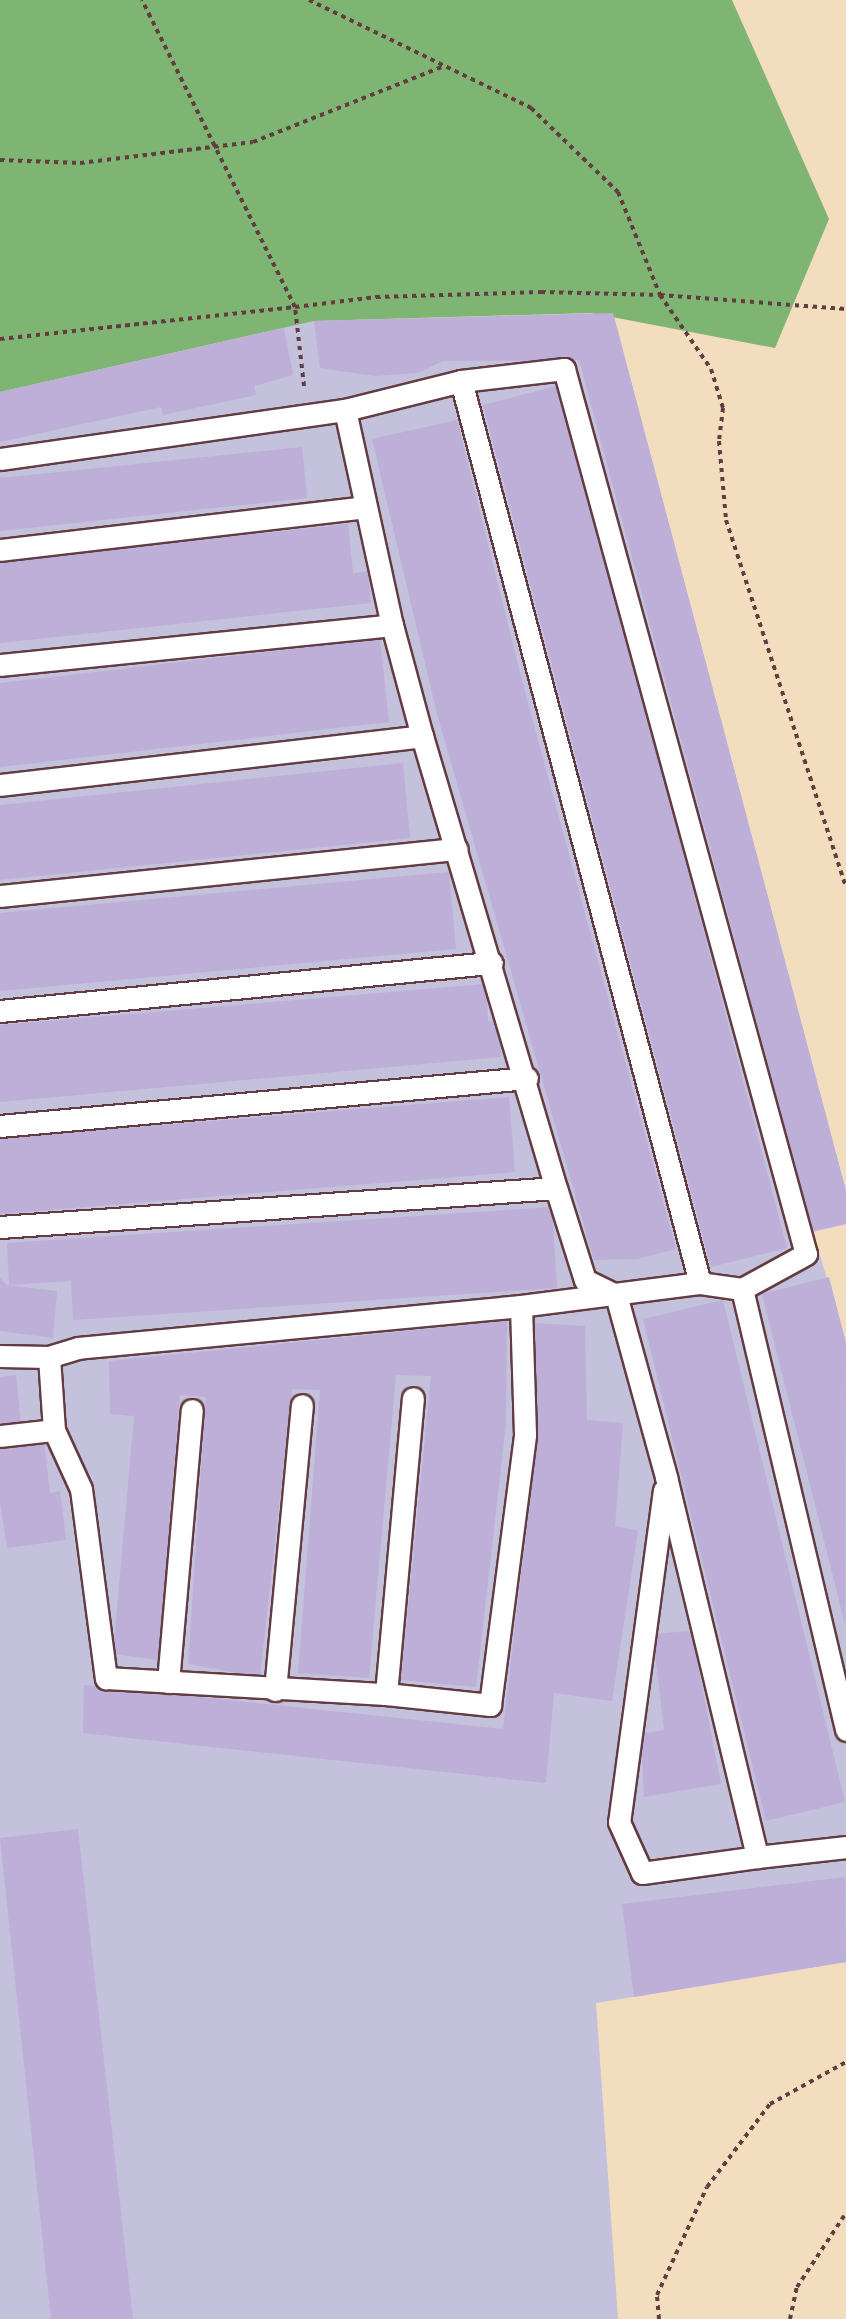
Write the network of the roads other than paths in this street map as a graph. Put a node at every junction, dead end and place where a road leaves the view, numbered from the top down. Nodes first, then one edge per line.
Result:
1 (461, 381) junction
2 (345, 410) junction
3 (0, 459) edge
4 (364, 507) junction
5 (0, 550) edge
6 (392, 625) junction
7 (0, 665) edge
8 (422, 736) junction
9 (0, 785) edge
10 (457, 849) junction
11 (0, 896) edge
12 (492, 963) junction
13 (0, 1011) edge
14 (527, 1078) junction
15 (0, 1126) edge
16 (556, 1188) junction
17 (0, 1227) edge
18 (700, 1283) junction
19 (742, 1289) junction
20 (616, 1295) junction
21 (521, 1306) junction
22 (0, 1356) edge
23 (49, 1357) junction
24 (413, 1398) dead end
25 (302, 1406) dead end
26 (192, 1410) dead end
27 (54, 1430) junction
28 (0, 1436) edge
29 (666, 1477) junction
30 (168, 1682) junction
31 (275, 1690) junction
32 (386, 1694) junction
33 (846, 1730) edge
34 (846, 1847) edge
35 (757, 1857) junction

1 - 2 lane
1 - 18 lane
1 - 19 lane
2 - 3 lane
2 - 4 lane
4 - 5 lane
4 - 6 lane
6 - 7 lane
6 - 8 lane
8 - 9 lane
8 - 10 lane
10 - 11 lane
10 - 12 lane
12 - 13 lane
12 - 14 lane
14 - 15 lane
14 - 16 lane
16 - 17 lane
16 - 20 lane
18 - 19 lane
18 - 20 lane
19 - 33 lane
20 - 21 lane
20 - 29 lane
21 - 23 lane
21 - 32 lane
22 - 23 lane
23 - 27 lane
24 - 32 lane
25 - 31 lane
26 - 30 lane
27 - 28 lane
27 - 30 lane
29 - 35 lane
29 - 35 lane
30 - 31 lane
31 - 32 lane
34 - 35 lane

